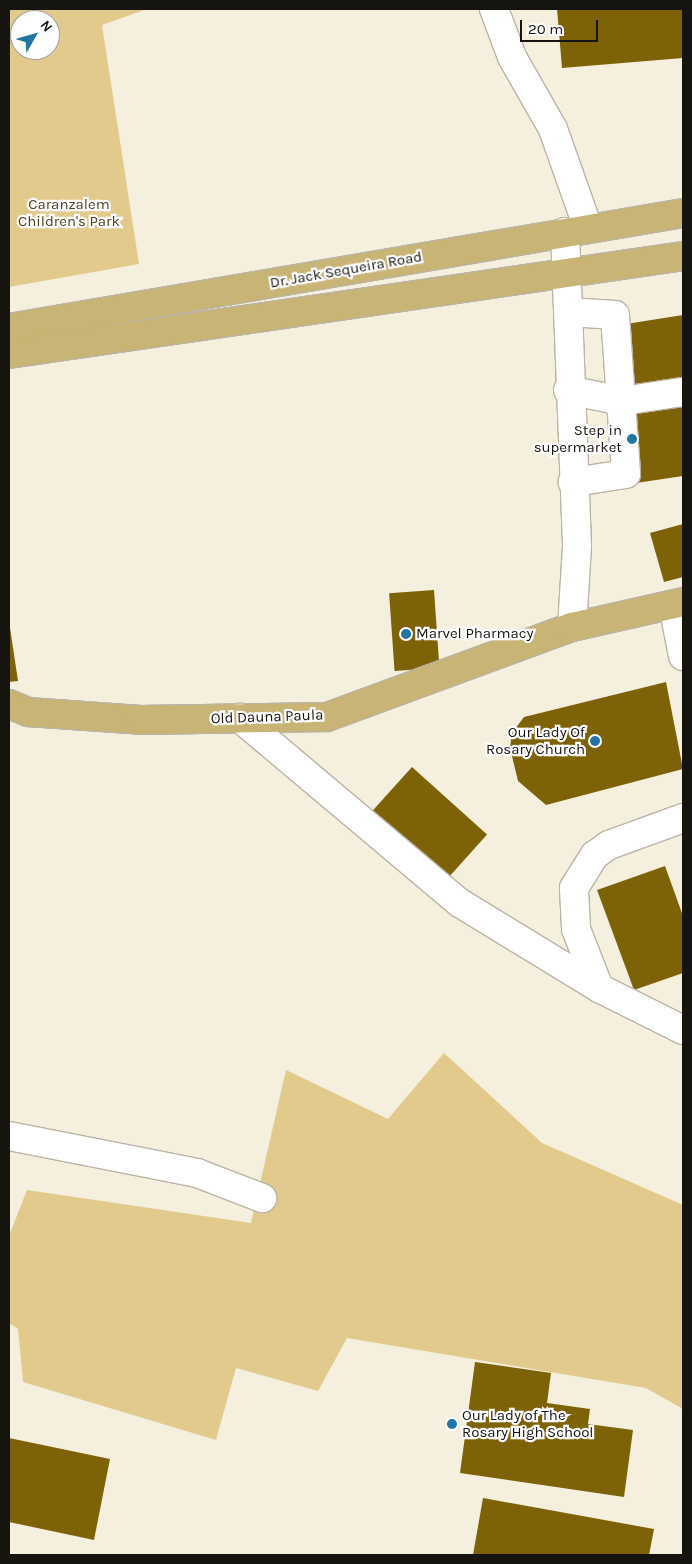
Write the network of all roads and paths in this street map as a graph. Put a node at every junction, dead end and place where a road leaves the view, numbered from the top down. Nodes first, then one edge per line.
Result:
1 (494, 9) edge
2 (683, 213) edge
3 (576, 230) junction
4 (683, 256) edge
5 (570, 274) junction
6 (569, 312) junction
7 (9, 328) edge
8 (9, 354) edge
9 (568, 390) junction
10 (683, 392) edge
11 (622, 401) junction
12 (573, 482) junction
13 (678, 604) edge
14 (572, 628) junction
15 (683, 656) edge
16 (9, 704) edge
17 (240, 718) junction
18 (683, 818) edge
19 (599, 988) junction
20 (683, 1030) edge
21 (9, 1136) edge
22 (262, 1198) dead end

1 - 3 street
2 - 3 main road, Dr. Jack Sequeira Road
3 - 5 street
3 - 7 main road, Dr. Jack Sequeira Road
4 - 5 main road
5 - 6 street
5 - 8 main road
6 - 9 street
6 - 11 street
9 - 11 street
9 - 12 street
10 - 11 street
11 - 12 street
12 - 14 street
13 - 14 main road, Old Dauna Paula
13 - 15 street
14 - 17 main road, Old Dauna Paula
16 - 17 main road, Old Dauna Paula
17 - 19 street
18 - 19 street
19 - 20 street
21 - 22 street

